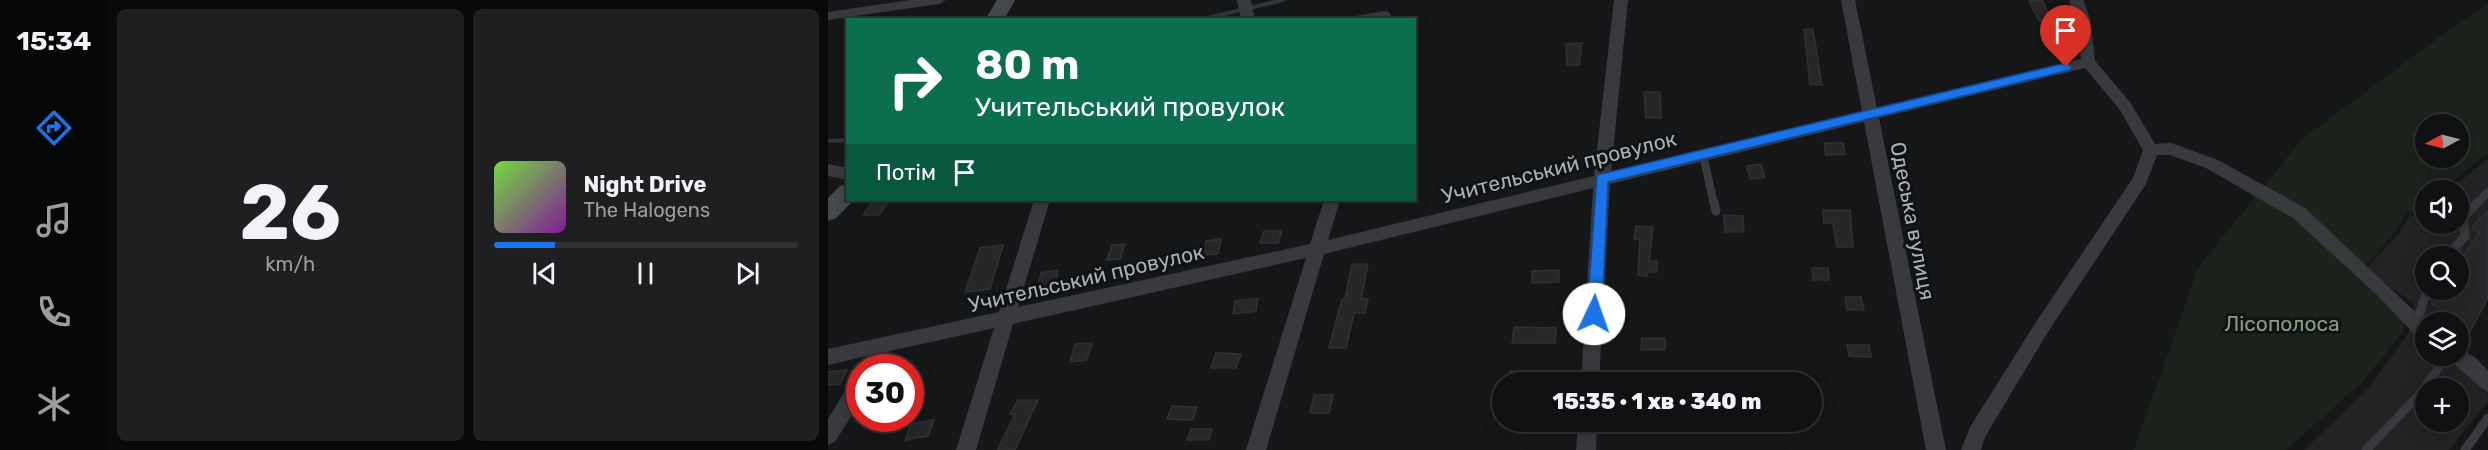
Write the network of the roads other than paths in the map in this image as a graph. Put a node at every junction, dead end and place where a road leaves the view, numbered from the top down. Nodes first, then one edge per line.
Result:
1 (939, 0) edge
2 (1006, 0) edge
3 (1245, 0) edge
4 (1621, 0) edge
5 (1848, 0) edge
6 (2076, 0) edge
7 (828, 15) edge
8 (995, 18) edge
9 (1247, 18) edge
10 (1367, 18) edge
11 (1386, 18) edge
12 (2088, 62) junction
13 (1870, 115) junction
14 (2151, 150) junction
15 (1703, 155) junction
16 (828, 170) edge
17 (846, 174) edge
18 (1602, 178) junction
19 (2488, 192) edge
20 (846, 194) edge
21 (1042, 201) edge
22 (1332, 201) edge
23 (1716, 210) dead end
24 (828, 212) edge
25 (2456, 246) edge
26 (1317, 249) junction
27 (1005, 318) junction
28 (2415, 324) edge
29 (883, 347) junction
30 (879, 354) edge
31 (828, 357) edge
32 (2469, 364) edge
33 (2440, 366) edge
34 (1591, 372) edge
35 (2488, 384) edge
36 (846, 407) edge
37 (2488, 418) edge
38 (1587, 432) edge
39 (828, 436) edge
40 (966, 450) edge
41 (1256, 450) edge
42 (1586, 450) edge
43 (1936, 450) edge
44 (1971, 450) edge
45 (2366, 450) edge
46 (2465, 450) edge

1 - 7 street
2 - 8 main road
3 - 9 street
4 - 18 street
5 - 13 street, Одеська вулиця
6 - 12 street
10 - 11 street
12 - 13 street, Учительський провулок
12 - 14 street
13 - 15 street, Учительський провулок
13 - 43 street, Одеська вулиця
14 - 28 street
14 - 44 street
15 - 18 street, Учительський провулок
15 - 23 lane
16 - 17 street
18 - 26 street, Учительський провулок
18 - 34 street
19 - 25 lane
20 - 24 main road
21 - 27 street
22 - 26 street
26 - 27 street, Учительський провулок
26 - 41 street
27 - 29 street, Учительський провулок
27 - 40 street
29 - 30 street
29 - 31 street, Учительський провулок
32 - 35 street
33 - 45 lane
36 - 39 street
37 - 46 lane
38 - 42 street

